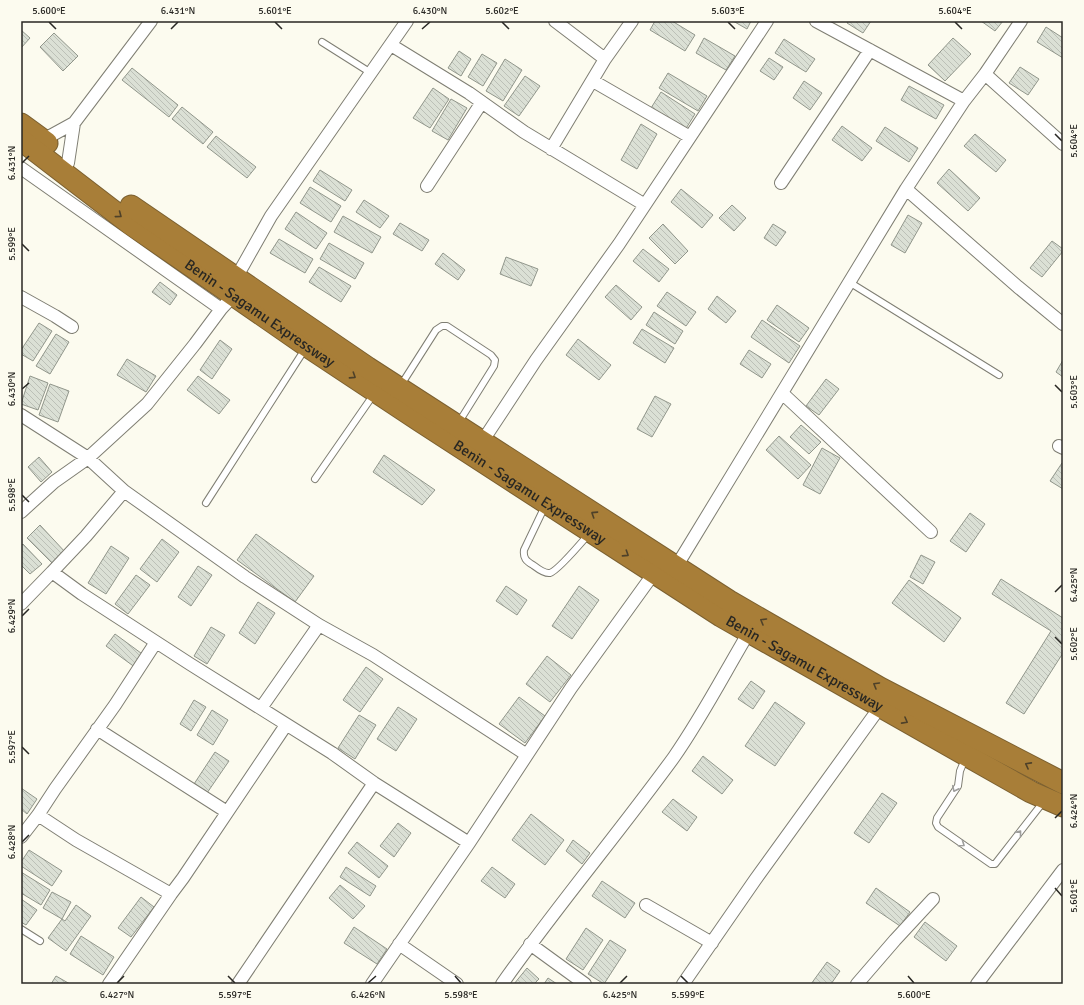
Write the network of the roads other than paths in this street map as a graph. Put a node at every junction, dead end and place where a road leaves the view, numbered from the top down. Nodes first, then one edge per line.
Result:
1 (150, 21) edge
2 (408, 21) edge
3 (555, 21) edge
4 (632, 21) edge
5 (767, 21) edge
6 (816, 21) edge
7 (1021, 21) edge
8 (322, 42) dead end
9 (391, 44) junction
10 (870, 50) junction
11 (605, 59) junction
12 (371, 73) junction
13 (985, 74) junction
14 (593, 80) junction
15 (964, 101) junction
16 (482, 102) junction
17 (74, 123) junction
18 (21, 124) edge
19 (690, 137) junction
20 (21, 140) edge
21 (43, 140) junction
22 (1063, 144) edge
23 (550, 149) junction
24 (68, 163) junction
25 (21, 168) edge
26 (781, 183) dead end
27 (427, 186) dead end
28 (906, 189) junction
29 (645, 205) junction
30 (849, 282) junction
31 (230, 294) junction
32 (21, 297) edge
33 (1063, 324) edge
34 (72, 327) dead end
35 (307, 346) junction
36 (999, 375) dead end
37 (399, 388) junction
38 (376, 392) junction
39 (782, 393) junction
40 (21, 415) edge
41 (457, 425) junction
42 (482, 442) junction
43 (88, 458) junction
44 (315, 479) dead end
45 (124, 491) junction
46 (206, 503) dead end
47 (546, 503) junction
48 (21, 512) edge
49 (591, 532) junction
50 (931, 532) dead end
51 (676, 567) junction
52 (52, 572) junction
53 (654, 573) junction
54 (21, 604) edge
55 (319, 625) junction
56 (749, 632) junction
57 (156, 642) junction
58 (880, 707) junction
59 (261, 708) junction
60 (286, 725) junction
61 (97, 729) junction
62 (527, 755) junction
63 (967, 756) junction
64 (374, 783) junction
65 (1063, 783) edge
66 (1055, 802) edge
67 (227, 812) junction
68 (38, 816) junction
69 (21, 837) edge
70 (469, 843) junction
71 (1063, 870) edge
72 (171, 894) junction
73 (933, 899) dead end
74 (646, 905) dead end
75 (21, 929) edge
76 (40, 941) dead end
77 (712, 942) junction
78 (398, 944) junction
79 (530, 944) junction
80 (109, 984) edge
81 (238, 984) edge
82 (372, 984) edge
83 (457, 984) edge
84 (502, 984) edge
85 (585, 984) edge
86 (683, 984) edge
87 (857, 984) edge
88 (977, 984) edge

1 - 17 street
2 - 9 street
3 - 11 street
4 - 11 street
5 - 19 street
6 - 10 street
7 - 13 street
8 - 12 lane
9 - 12 street
9 - 16 street
10 - 15 street
10 - 26 street
11 - 14 street
12 - 31 street
13 - 15 street
13 - 22 street
14 - 19 street
14 - 23 street
15 - 28 street
16 - 23 street
16 - 27 street
17 - 21 street
17 - 24 street
18 - 21 highway
19 - 29 street
20 -> 31 highway, Benin - Sagamu Expressway
21 - 24 highway
23 - 29 street
24 - 31 highway
25 - 31 street
28 - 30 street
28 - 33 street
29 - 42 street
30 - 36 lane
30 - 39 street
31 - 35 highway, Benin - Sagamu Expressway
31 - 37 highway
31 - 43 street
32 - 34 street
35 -> 38 highway, Benin - Sagamu Expressway
35 - 46 lane
37 - 41 highway
37 - 41 lane
38 - 44 lane
38 - 47 highway, Benin - Sagamu Expressway
39 - 50 street
39 - 51 street
40 - 43 street
41 - 42 highway
51 -> 42 highway
43 - 45 street
43 - 48 street
45 - 52 street
45 - 55 street
47 - 49 highway, Benin - Sagamu Expressway
47 - 49 lane
49 -> 53 highway, Benin - Sagamu Expressway
65 -> 51 highway
52 - 54 street
52 - 57 street
53 - 56 highway, Benin - Sagamu Expressway
53 - 62 street
55 - 59 street
55 - 62 street
56 - 58 highway, Benin - Sagamu Expressway
56 - 79 street
57 - 59 street
57 - 61 street
58 -> 63 highway, Benin - Sagamu Expressway
58 - 77 street
59 - 60 street
60 - 64 street
60 - 67 street
61 - 67 street
61 - 68 street
62 - 70 street
63 - 66 highway, Benin - Sagamu Expressway
63 -> 66 lane
64 - 70 street
64 - 81 street
67 - 72 street
68 - 69 street
68 - 72 street
70 - 78 street
71 - 88 street
72 - 80 street
73 - 87 street
74 - 77 street
75 - 76 lane
77 - 86 street
78 - 82 street
78 - 83 street
79 - 84 street
79 - 85 street

